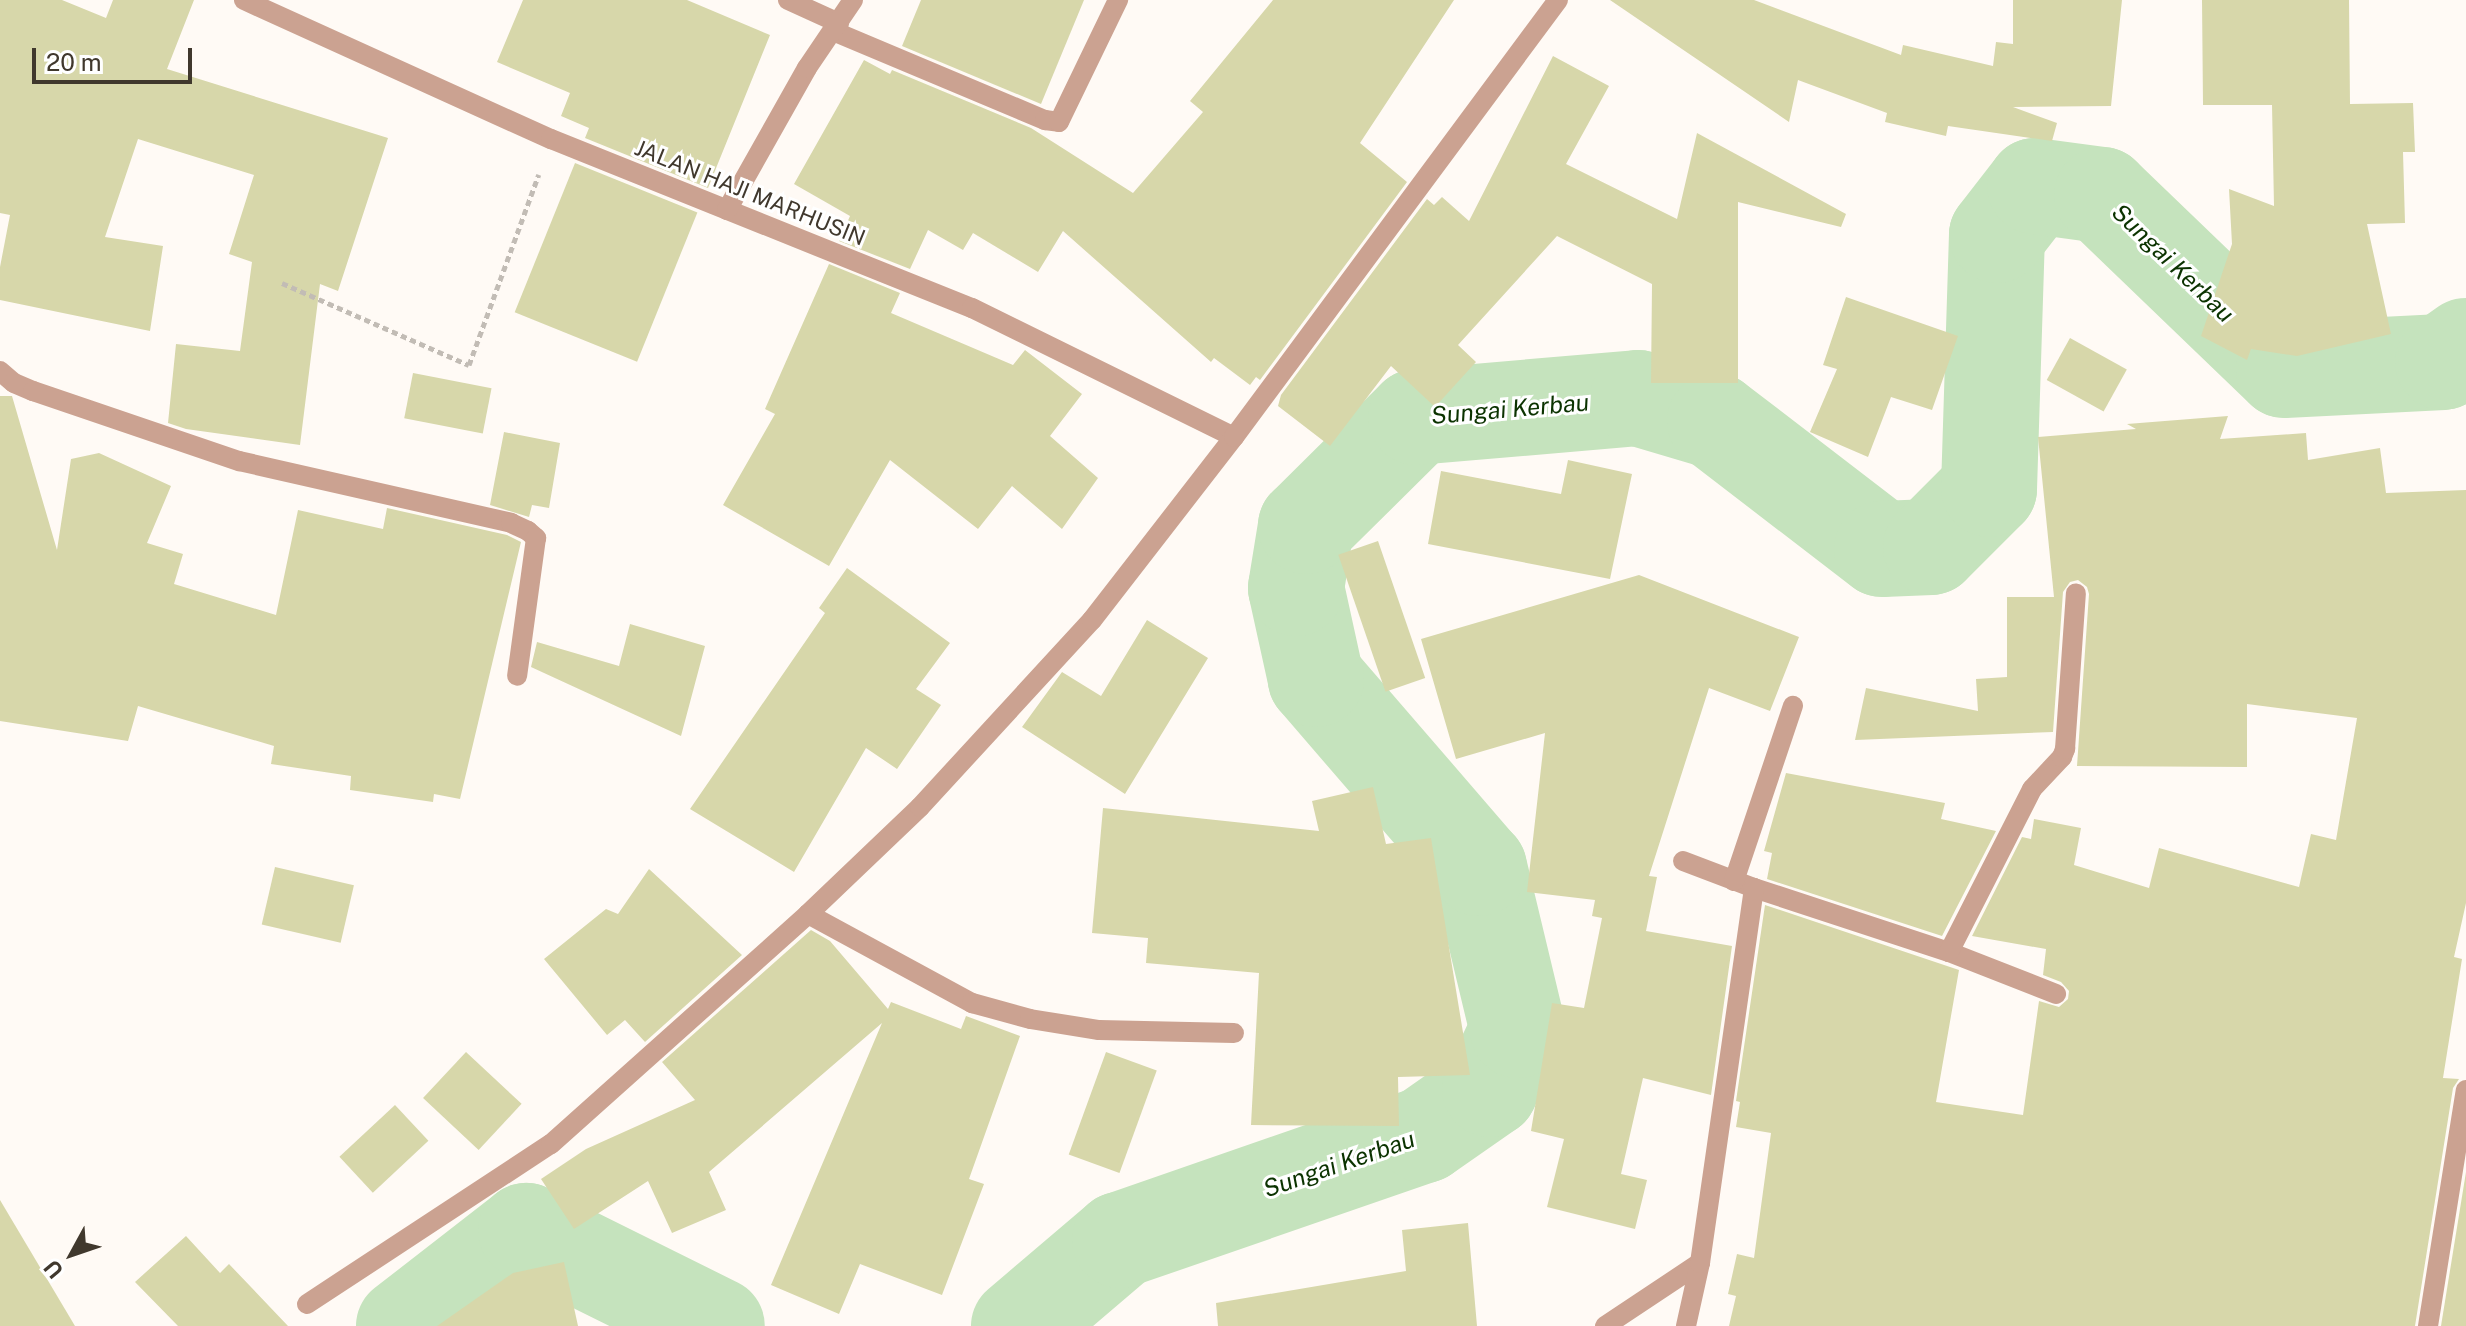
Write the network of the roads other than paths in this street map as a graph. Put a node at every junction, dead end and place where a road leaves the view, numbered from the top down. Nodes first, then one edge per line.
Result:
1 (244, 0) edge
2 (788, 0) edge
3 (853, 0) edge
4 (1118, 0) edge
5 (1558, 0) edge
6 (836, 27) junction
7 (727, 210) junction
8 (0, 371) edge
9 (1234, 437) junction
10 (2076, 593) dead end
11 (517, 676) dead end
12 (1793, 706) dead end
13 (1683, 861) dead end
14 (1734, 881) junction
15 (1754, 888) junction
16 (808, 914) junction
17 (1949, 952) junction
18 (2056, 994) dead end
19 (1234, 1033) dead end
20 (2466, 1090) edge
21 (1700, 1263) junction
22 (307, 1304) dead end
23 (1605, 1326) edge
24 (1686, 1326) edge
25 (2428, 1326) edge

1 - 7 street, JALAN HAJI MARHUSIN
2 - 6 street
3 - 6 street
4 - 6 street
5 - 9 street
6 - 7 street
7 - 9 street, JALAN HAJI MARHUSIN
8 - 11 street
9 - 16 street
10 - 17 street
12 - 14 street
13 - 14 street
14 - 15 street
15 - 17 street
15 - 21 street
16 - 19 street
16 - 22 street
17 - 18 street
20 - 25 street
21 - 23 street
21 - 24 street

